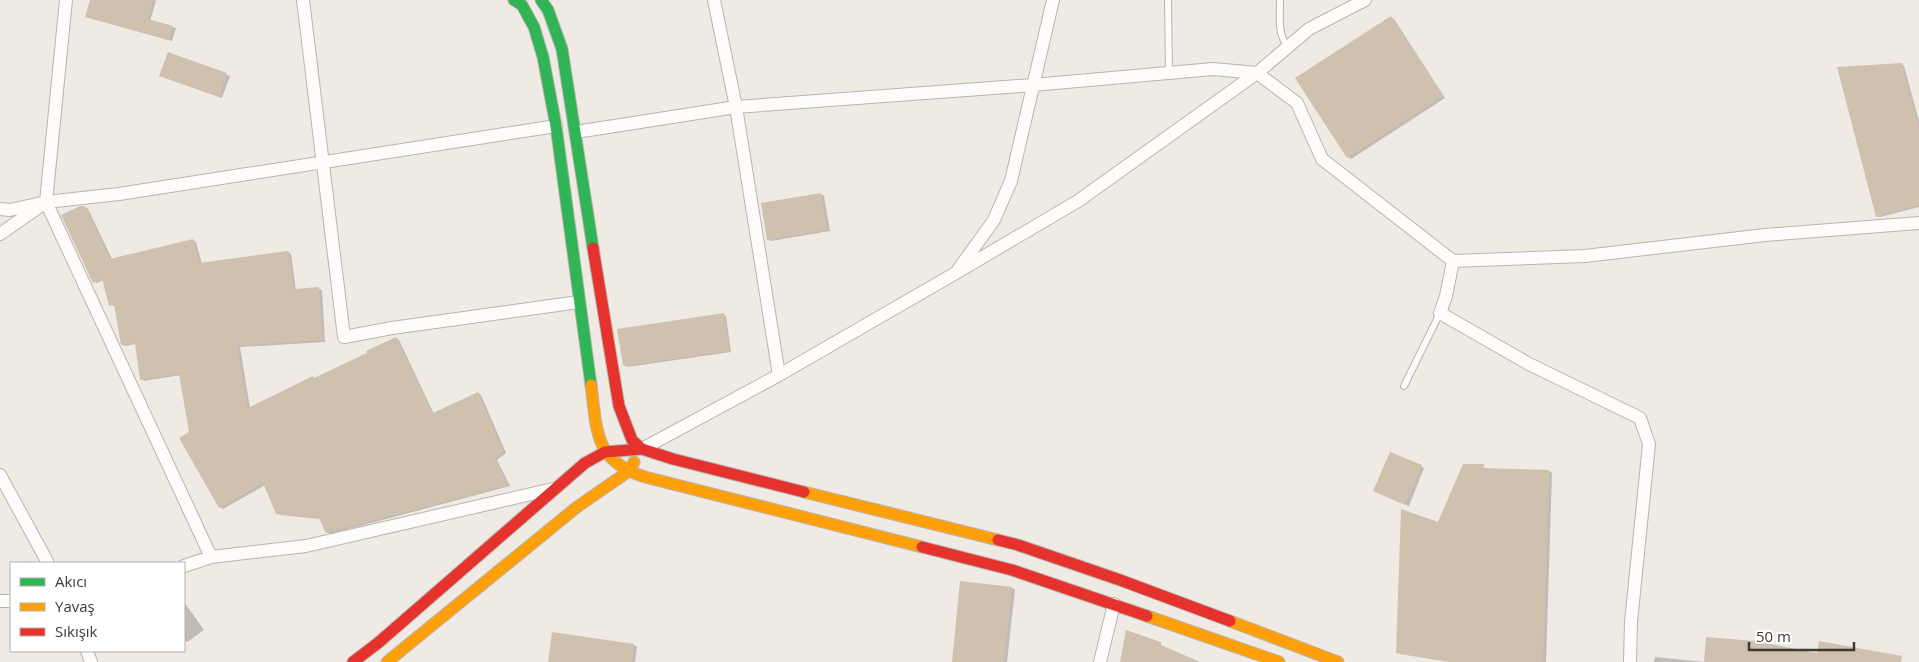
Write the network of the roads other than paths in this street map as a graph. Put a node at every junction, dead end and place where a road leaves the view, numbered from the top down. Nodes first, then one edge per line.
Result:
1 (66, 0) edge
2 (303, 0) edge
3 (515, 0) edge
4 (541, 0) edge
5 (714, 0) edge
6 (1053, 0) edge
7 (1168, 0) edge
8 (1280, 0) edge
9 (1365, 0) edge
10 (1288, 47) junction
11 (1168, 73) junction
12 (1257, 73) junction
13 (1033, 86) junction
14 (736, 107) junction
15 (556, 126) junction
16 (576, 132) junction
17 (322, 163) junction
18 (46, 202) junction
19 (0, 209) edge
20 (1919, 223) edge
21 (0, 234) edge
22 (1453, 261) junction
23 (954, 274) junction
24 (580, 302) junction
25 (1440, 313) junction
26 (607, 338) junction
27 (585, 342) junction
28 (779, 375) junction
29 (1404, 386) dead end
30 (642, 449) junction
31 (605, 452) junction
32 (629, 471) junction
33 (0, 475) edge
34 (559, 488) junction
35 (211, 557) junction
36 (47, 562) edge
37 (185, 566) edge
38 (1114, 604) junction
39 (354, 662) edge
40 (387, 662) edge
41 (1100, 662) edge
42 (1279, 662) edge
43 (1338, 662) edge
44 (1630, 662) edge

1 - 18 street
2 - 17 street
3 - 15 street
4 - 16 street
5 - 14 street
6 - 13 street
7 - 11 lane
8 - 10 lane
9 - 10 street
10 - 12 street
11 - 12 street
11 - 13 street
12 - 22 street
12 - 23 street
13 - 14 street
13 - 23 street
14 - 16 street
14 - 28 street
15 - 17 street
15 - 24 street
16 - 26 street
17 - 18 street
17 - 24 street
18 - 19 street
18 - 21 street
18 - 35 street
20 - 22 street
22 - 25 street
23 - 28 street
24 - 27 street
25 - 29 lane
25 - 44 street
26 - 27 street
26 - 30 street
27 - 31 street
28 - 30 street
30 - 31 street
30 - 32 street
30 - 43 street
31 - 32 street
31 - 34 street
32 - 38 street
32 - 40 street
33 - 36 street
34 - 35 street
34 - 39 street
35 - 37 street
38 - 41 street
38 - 42 street

